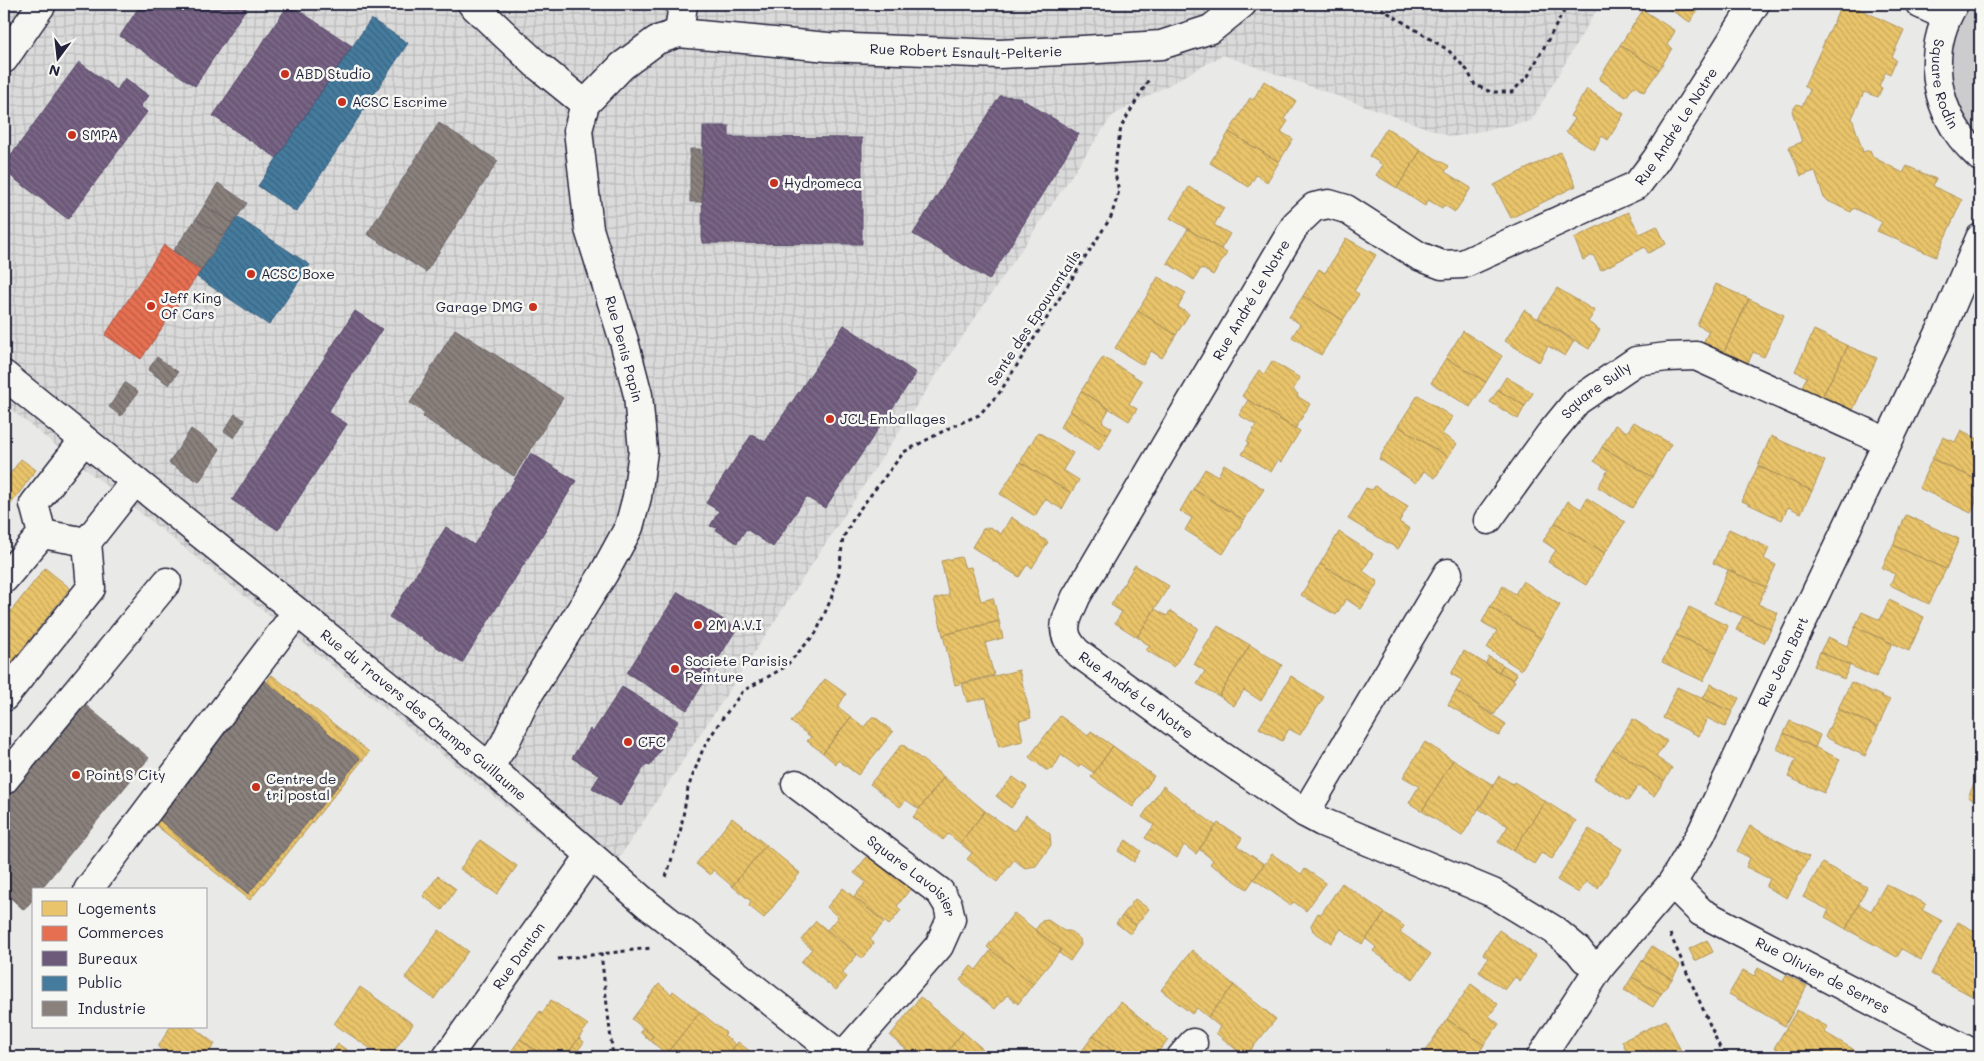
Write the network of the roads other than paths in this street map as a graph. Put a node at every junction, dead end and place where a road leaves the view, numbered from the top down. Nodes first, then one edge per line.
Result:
1 (42, 4) edge
2 (472, 4) edge
3 (682, 4) edge
4 (1242, 4) edge
5 (1755, 4) edge
6 (1920, 4) edge
7 (1950, 10) edge
8 (679, 33) junction
9 (4, 59) edge
10 (585, 104) junction
11 (1980, 157) edge
12 (1980, 238) edge
13 (4, 375) edge
14 (84, 440) junction
15 (1887, 442) junction
16 (135, 482) junction
17 (1488, 520) dead end
18 (42, 534) junction
19 (87, 542) junction
20 (1448, 572) dead end
21 (6, 574) edge
22 (167, 582) dead end
23 (297, 612) junction
24 (4, 697) edge
25 (488, 767) junction
26 (4, 780) edge
27 (796, 784) dead end
28 (1305, 813) junction
29 (590, 856) junction
30 (1672, 883) junction
31 (90, 888) edge
32 (1600, 967) junction
33 (447, 1057) edge
34 (842, 1057) edge
35 (1541, 1057) edge
36 (1980, 1057) edge

1 - 9 street
2 - 10 street
3 - 8 street
4 - 8 street, Rue Robert Esnault-Pelterie
5 - 28 street, Rue André Le Notre
6 - 7 street
7 - 11 street, Square Rodin
8 - 10 street, Rue Denis Papin
10 - 25 street, Rue Denis Papin
12 - 15 street, Rue Jean Bart
13 - 14 street, Rue du Travers des Champs Guillaume
14 - 16 street, Rue du Travers des Champs Guillaume
14 - 18 street
15 - 17 street, Square Sully
15 - 30 street, Rue Jean Bart
16 - 19 street
16 - 23 street, Rue du Travers des Champs Guillaume
18 - 19 street
18 - 21 street
19 - 24 street
20 - 28 street
22 - 26 street
23 - 25 street, Rue du Travers des Champs Guillaume
23 - 31 street
25 - 29 street, Rue du Travers des Champs Guillaume
27 - 34 street, Square Lavoisier
28 - 32 street, Rue André Le Notre
29 - 33 street, Rue Danton
29 - 34 street, Rue du Travers des Champs Guillaume
30 - 32 street, Rue Jean Bart
30 - 36 street, Rue Olivier de Serres
32 - 35 street, Rue Jean Bart

